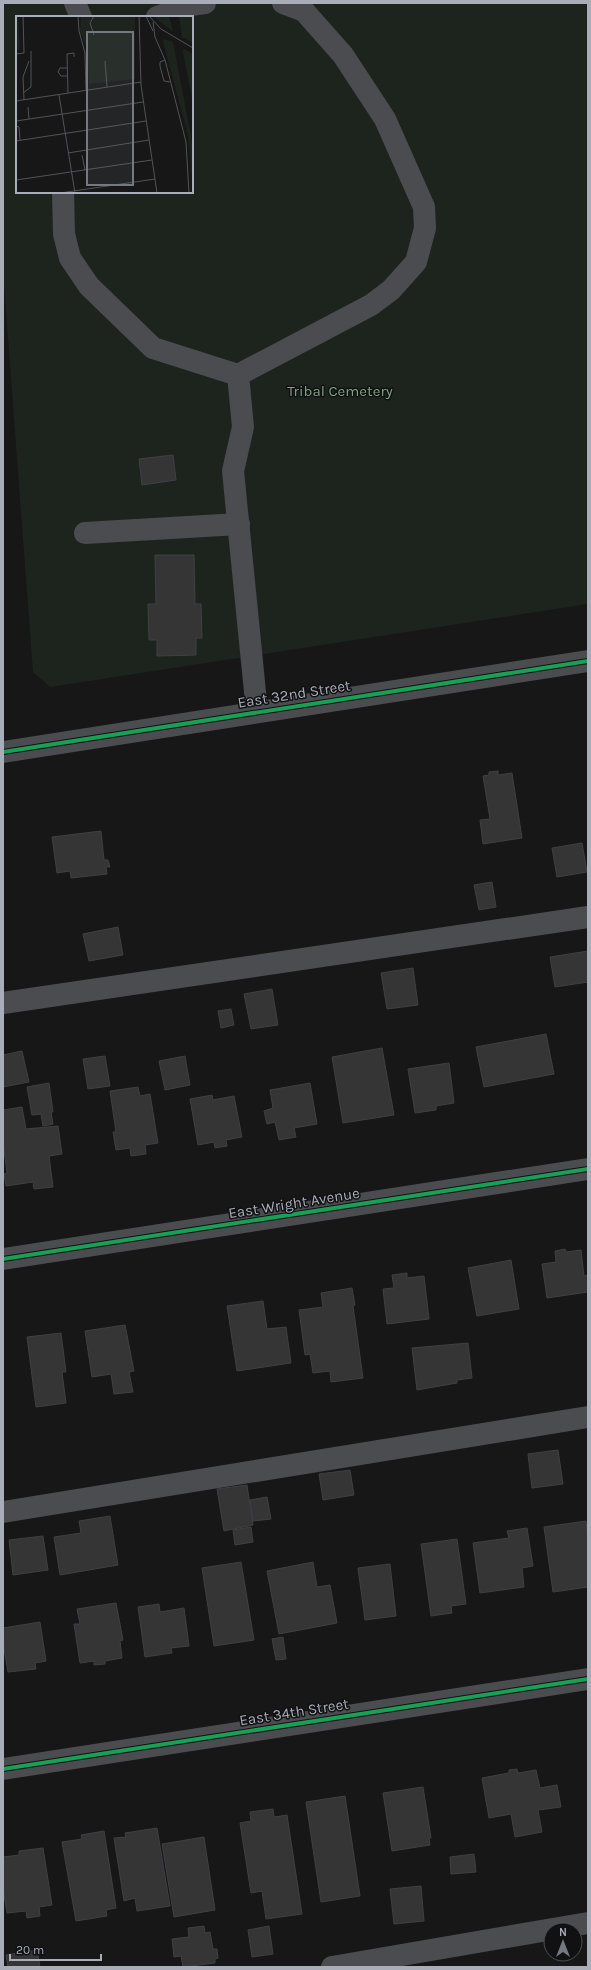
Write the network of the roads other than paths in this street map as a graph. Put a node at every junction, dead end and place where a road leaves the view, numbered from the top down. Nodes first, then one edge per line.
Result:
1 (75, 3) edge
2 (205, 3) edge
3 (283, 3) edge
4 (81, 16) edge
5 (161, 16) edge
6 (63, 193) edge
7 (238, 375) junction
8 (239, 524) junction
9 (85, 533) dead end
10 (588, 661) edge
11 (256, 712) junction
12 (3, 752) edge
13 (588, 917) edge
14 (3, 1003) edge
15 (588, 1169) edge
16 (3, 1259) edge
17 (588, 1417) edge
18 (3, 1512) edge
19 (588, 1679) edge
20 (3, 1770) edge
21 (588, 1923) edge
22 (332, 1967) edge

1 - 4 street
2 - 5 street
3 - 7 street
6 - 7 street
7 - 8 street
8 - 9 street
8 - 11 street
10 - 11 street, East 32nd Street
11 - 12 street, East 32nd Street
13 - 14 street
15 - 16 street, East Wright Avenue
17 - 18 street
19 - 20 street, East 34th Street
21 - 22 street

